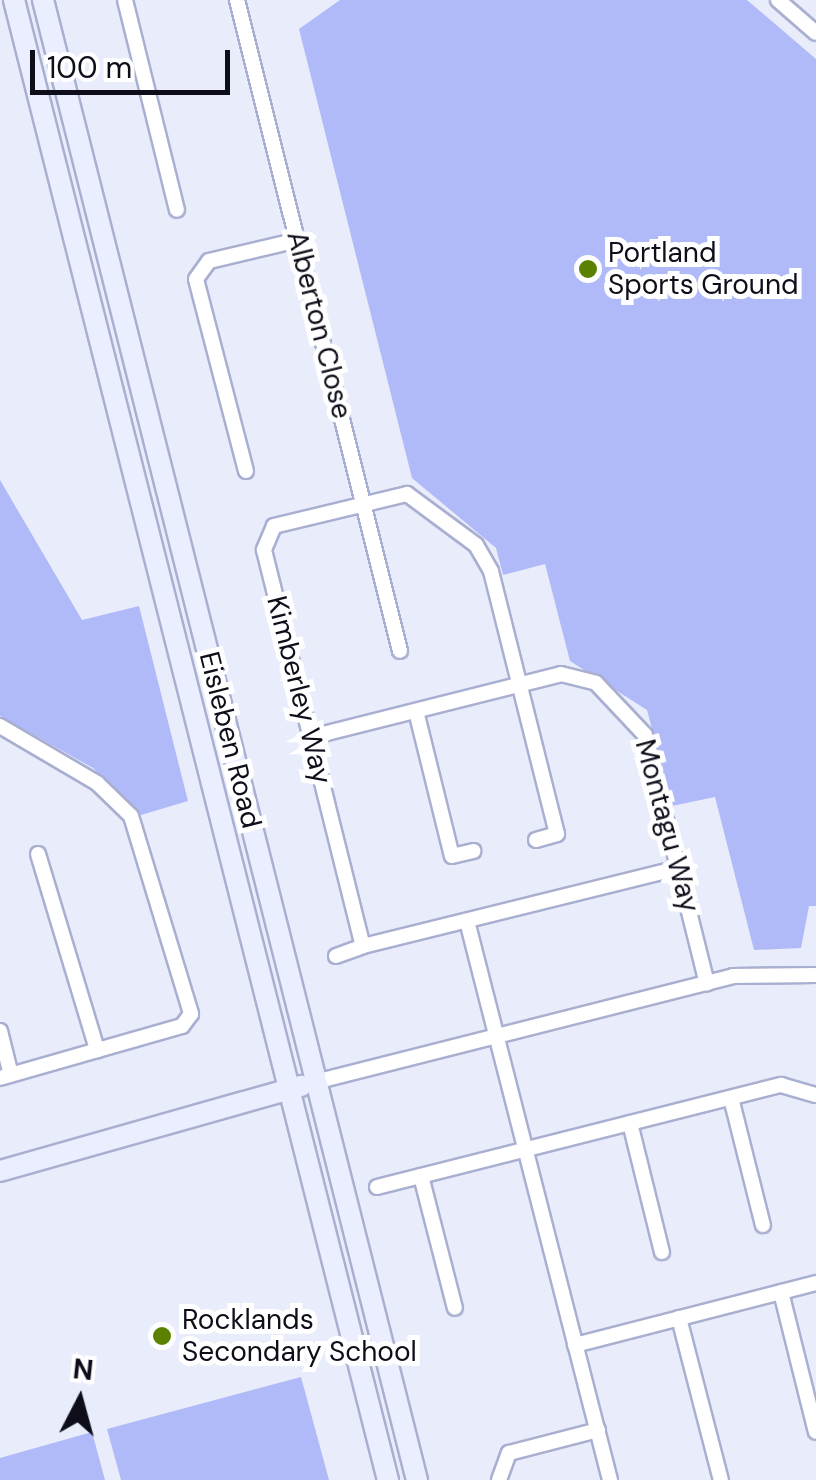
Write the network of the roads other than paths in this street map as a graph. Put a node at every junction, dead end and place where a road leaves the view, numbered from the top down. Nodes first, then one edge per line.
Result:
1 (14, 0) edge
2 (43, 0) edge
3 (125, 0) edge
4 (237, 0) edge
5 (778, 0) edge
6 (816, 34) edge
7 (177, 210) dead end
8 (298, 240) junction
9 (246, 471) dead end
10 (364, 501) junction
11 (400, 651) dead end
12 (520, 684) junction
13 (416, 711) junction
14 (0, 726) edge
15 (311, 737) junction
16 (536, 840) dead end
17 (472, 852) dead end
18 (38, 854) dead end
19 (679, 868) junction
20 (467, 920) junction
21 (363, 946) junction
22 (336, 956) dead end
23 (816, 975) edge
24 (708, 983) junction
25 (0, 1031) edge
26 (498, 1035) junction
27 (97, 1050) junction
28 (6, 1076) edge
29 (316, 1082) junction
30 (290, 1089) junction
31 (816, 1095) edge
32 (731, 1098) junction
33 (630, 1123) junction
34 (526, 1150) junction
35 (0, 1171) edge
36 (421, 1176) junction
37 (377, 1188) dead end
38 (763, 1225) dead end
39 (662, 1252) dead end
40 (816, 1283) edge
41 (780, 1292) junction
42 (455, 1308) dead end
43 (680, 1318) junction
44 (576, 1345) junction
45 (598, 1430) junction
46 (816, 1432) edge
47 (388, 1480) edge
48 (416, 1480) edge
49 (499, 1480) edge
50 (610, 1480) edge
51 (720, 1480) edge

1 - 30 main road, Eisleben Road
2 - 29 main road, Eisleben Road
3 - 7 street
4 - 8 street, Alberton Close
5 - 6 street
8 - 9 street
8 - 10 street, Alberton Close
10 - 11 street, Alberton Close
10 - 12 street
10 - 15 street, Kimberley Way
12 - 13 street, Montagu Way
12 - 16 street
12 - 19 street, Montagu Way
13 - 15 street, Montagu Way
13 - 17 street
14 - 27 street
15 - 21 street, Kimberley Way
18 - 27 street
19 - 20 street
19 - 24 street, Montagu Way
20 - 21 street
20 - 26 street
21 - 22 street
23 - 24 street
24 - 26 street
25 - 28 street
26 - 29 street
26 - 34 street
27 - 28 street
29 - 30 main road
29 - 48 main road, Eisleben Road
30 - 35 main road
30 - 47 main road, Eisleben Road
31 - 32 street
32 - 33 street
32 - 38 street
33 - 34 street
33 - 39 street
34 - 36 street
34 - 44 street
36 - 37 street
36 - 42 street
40 - 41 street
41 - 43 street
41 - 46 street
43 - 44 street
43 - 51 street
44 - 45 street
45 - 49 street
45 - 50 street

